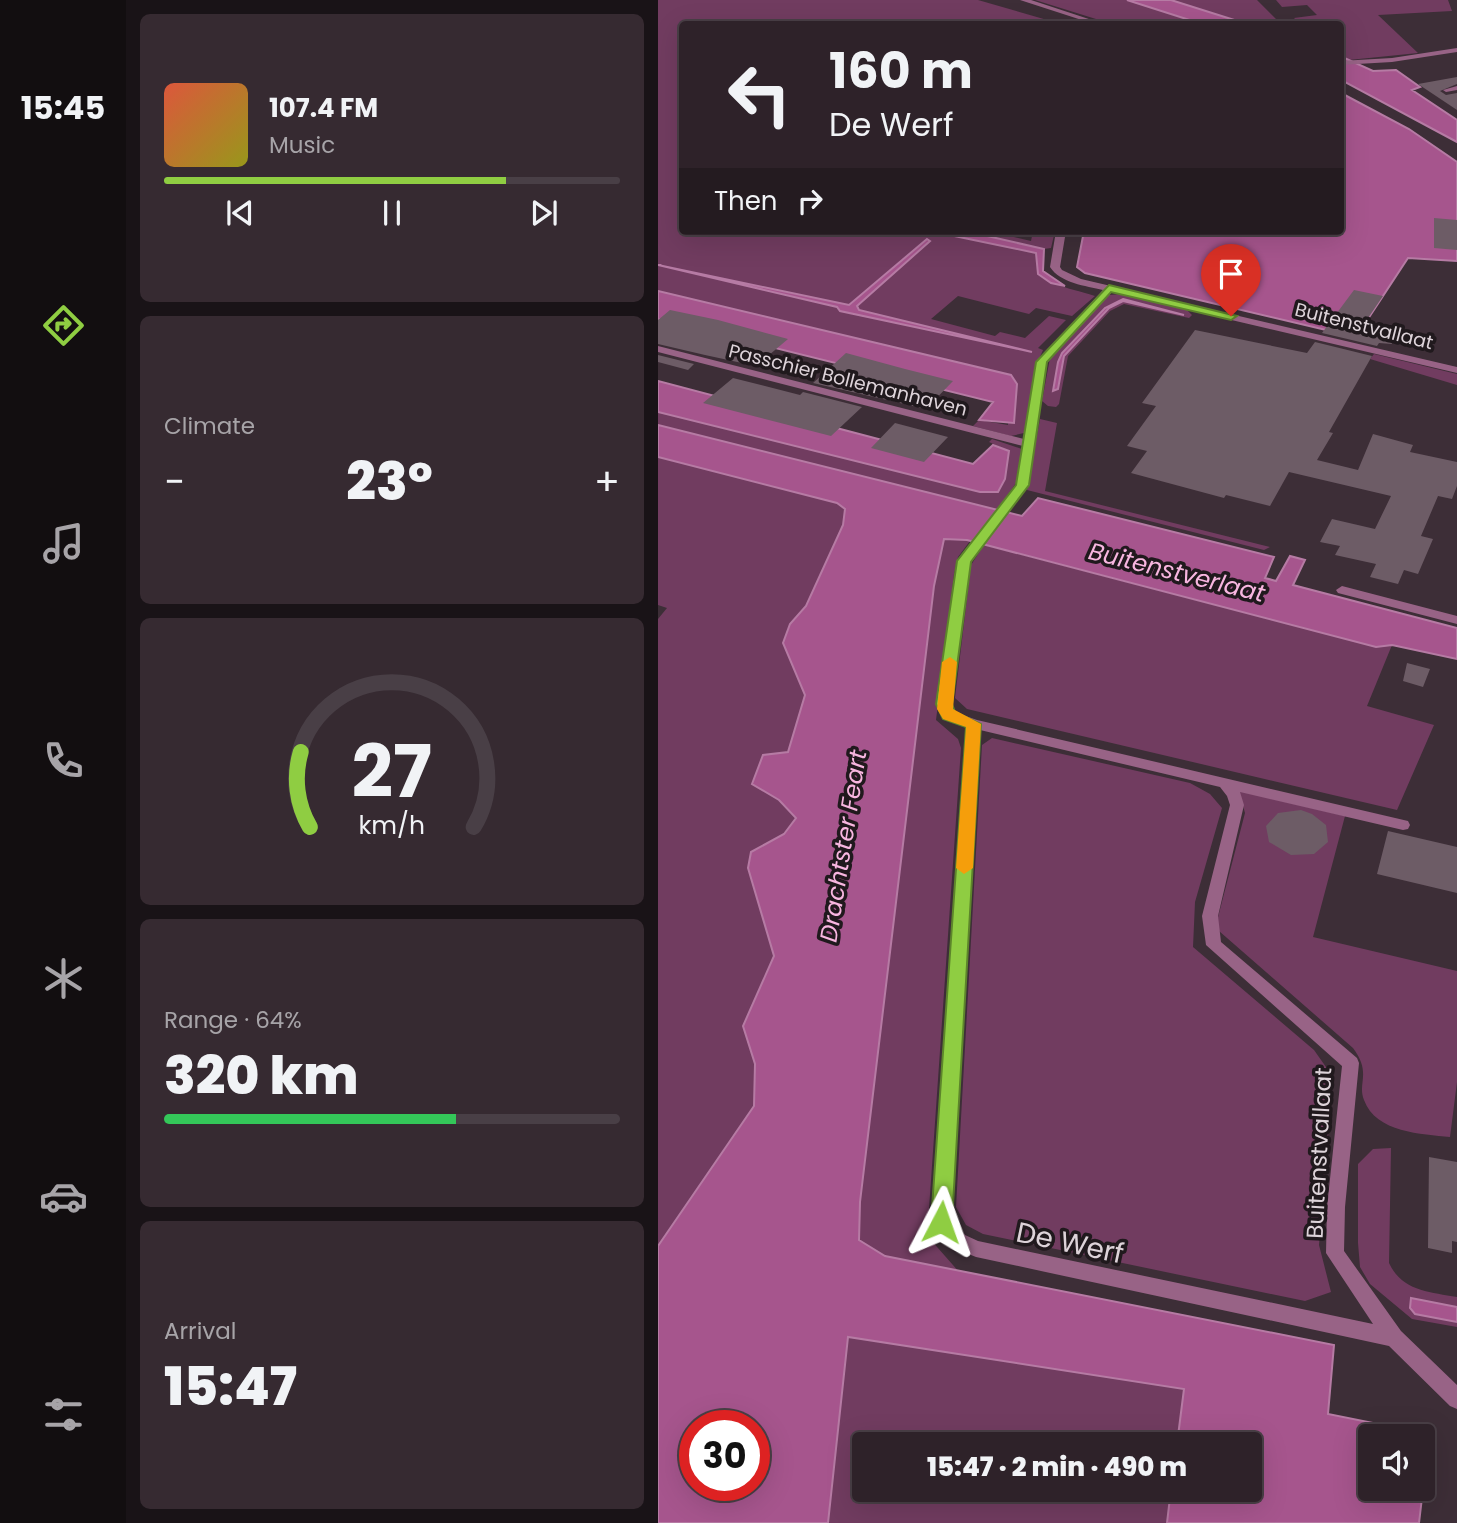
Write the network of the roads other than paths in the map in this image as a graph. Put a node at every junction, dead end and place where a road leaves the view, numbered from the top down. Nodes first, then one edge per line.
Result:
1 (1024, 0) edge
2 (1085, 20) joint
3 (1089, 21) edge
4 (1457, 50) edge
5 (1344, 63) edge
6 (1457, 88) edge
7 (1447, 90) dead end
8 (1060, 235) edge
9 (1109, 289) junction
10 (658, 349) edge
11 (1457, 370) edge
12 (1030, 444) junction
13 (1342, 590) dead end
14 (1457, 620) edge
15 (974, 724) junction
16 (1225, 784) junction
17 (1403, 825) dead end
18 (1394, 1338) junction
19 (1457, 1399) edge

1 - 2 street
2 - 3 street
4 - 5 street
6 - 7 lane
8 - 9 street, Buitenstvallaat
9 - 11 street, Buitenstvallaat
9 - 12 street
10 - 12 street, Passchier Bollemanhaven
12 - 15 street
13 - 14 street
15 - 16 street
15 - 18 street, De Werf
16 - 17 street
16 - 18 street, Buitenstvallaat
18 - 19 street

